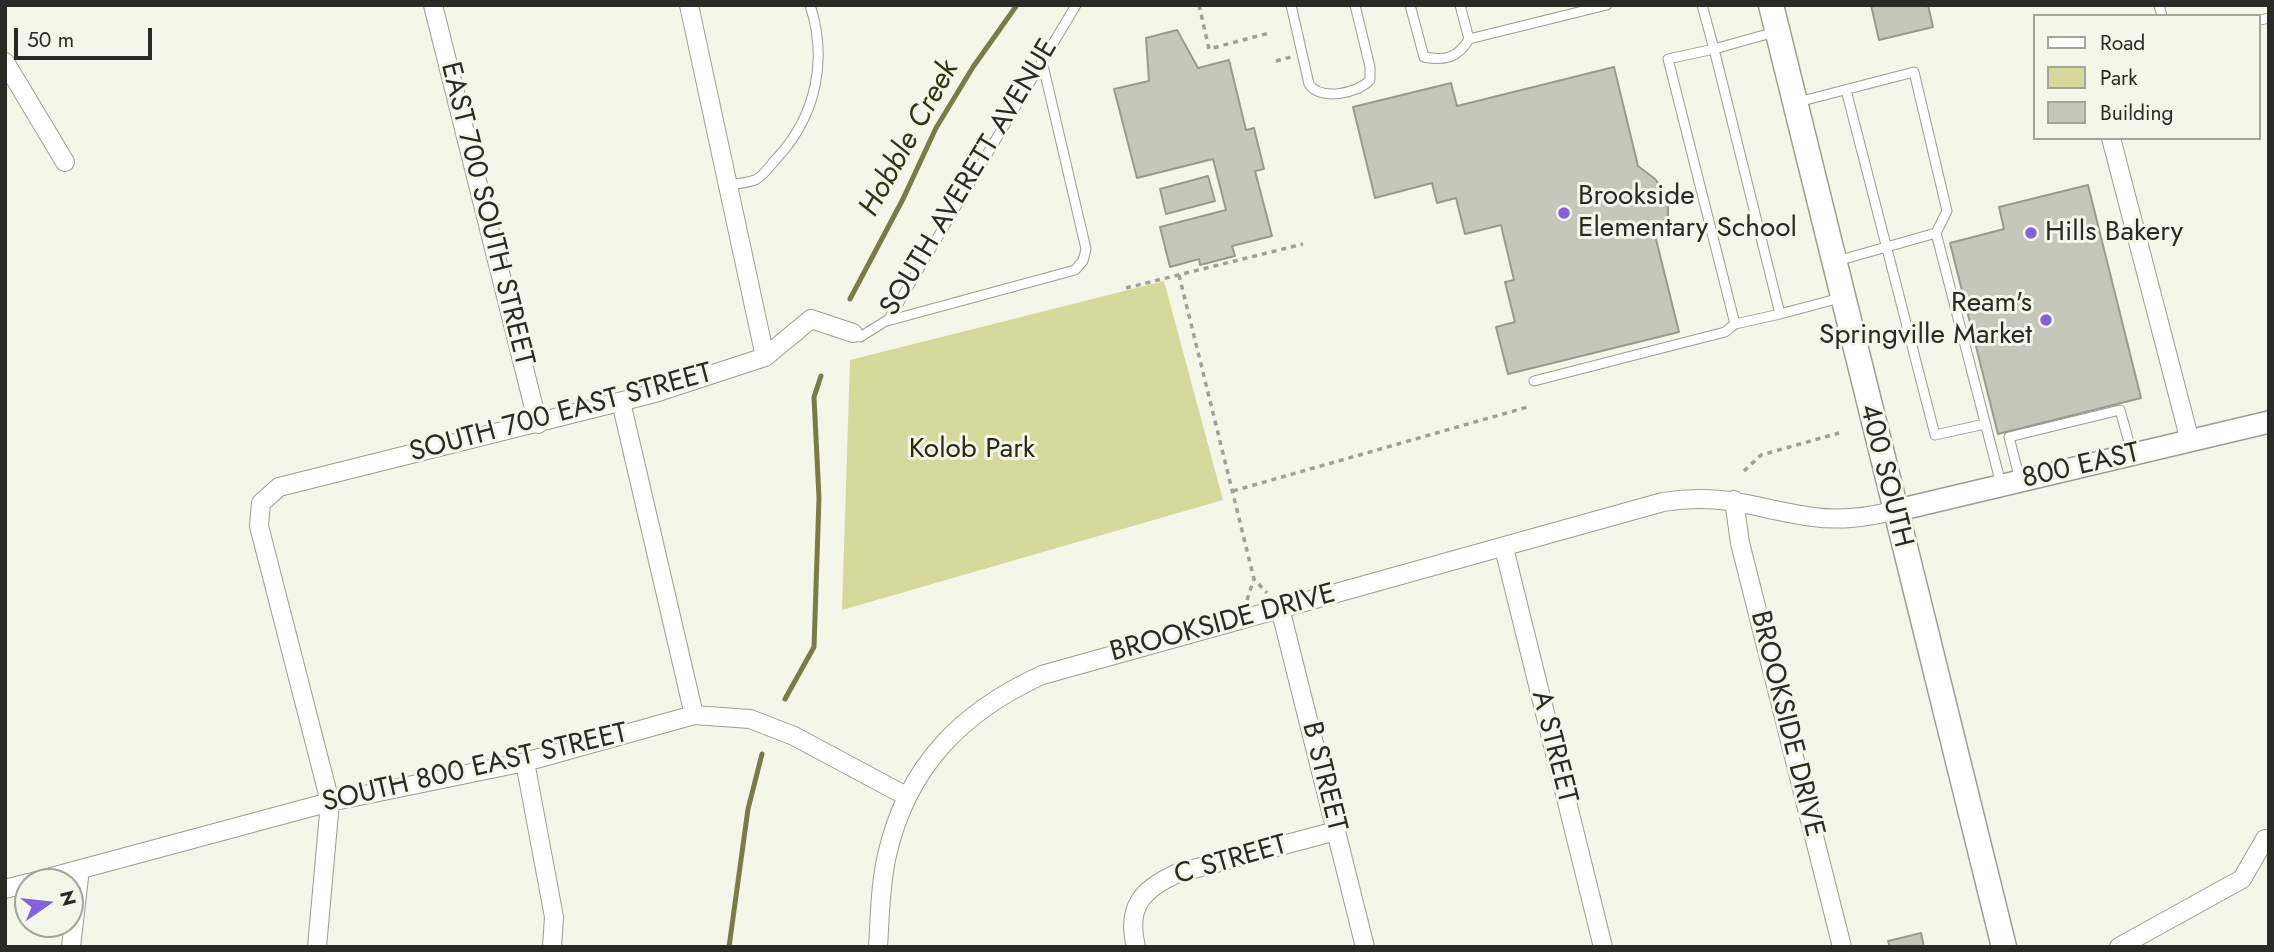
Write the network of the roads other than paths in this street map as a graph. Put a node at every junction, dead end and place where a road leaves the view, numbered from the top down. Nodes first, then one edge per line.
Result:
1 (433, 5) edge
2 (689, 5) edge
3 (810, 5) edge
4 (1076, 5) edge
5 (1291, 5) edge
6 (1355, 5) edge
7 (1410, 5) edge
8 (1460, 5) edge
9 (1607, 5) edge
10 (1702, 5) edge
11 (1771, 5) edge
12 (1777, 31) junction
13 (1469, 39) junction
14 (1714, 49) junction
15 (1041, 61) junction
16 (5, 62) edge
17 (1846, 90) junction
18 (1795, 103) junction
19 (2111, 140) edge
20 (65, 162) dead end
21 (728, 185) junction
22 (1936, 233) junction
23 (1886, 246) junction
24 (1833, 262) junction
25 (1842, 298) junction
26 (1780, 314) junction
27 (887, 321) junction
28 (1735, 324) junction
29 (853, 334) joint
30 (765, 357) junction
31 (1534, 381) dead end
32 (621, 402) junction
33 (2269, 422) edge
34 (538, 424) junction
35 (1985, 424) junction
36 (2190, 441) junction
37 (2133, 455) junction
38 (2011, 484) junction
39 (1734, 500) junction
40 (1894, 511) junction
41 (1504, 548) junction
42 (1275, 601) junction
43 (694, 715) junction
44 (525, 762) junction
45 (906, 796) junction
46 (330, 802) junction
47 (1336, 831) junction
48 (2265, 839) dead end
49 (84, 868) edge
50 (317, 947) edge
51 (552, 947) edge
52 (878, 947) edge
53 (1136, 947) edge
54 (1365, 947) edge
55 (1603, 947) edge
56 (1842, 947) edge
57 (2004, 947) edge
58 (2119, 947) edge

1 - 34 street, EAST 700 SOUTH STREET
2 - 21 street
3 - 21 lane
4 - 15 lane, SOUTH AVERETT AVENUE
5 - 6 lane
7 - 13 lane
8 - 13 lane
9 - 13 lane
10 - 14 lane
11 - 12 main road, 400 SOUTH
12 - 14 lane
12 - 18 main road, 400 SOUTH
14 - 26 lane
14 - 28 lane
15 - 27 lane, SOUTH AVERETT AVENUE
15 - 27 lane
16 - 20 street
17 - 18 lane
17 - 22 lane
17 - 23 lane
18 - 24 main road, 400 SOUTH
19 - 36 street
21 - 30 street
22 - 23 lane
22 - 35 lane
23 - 24 lane
23 - 35 lane
24 - 25 main road, 400 SOUTH
25 - 26 lane
25 - 40 main road, 400 SOUTH
26 - 28 lane
27 - 29 lane, SOUTH AVERETT AVENUE
28 - 31 lane
29 - 30 street, SOUTH 700 EAST STREET
30 - 32 street, SOUTH 700 EAST STREET
32 - 34 street, SOUTH 700 EAST STREET
32 - 43 street
33 - 36 street, 800 EAST
34 - 46 street, SOUTH 700 EAST STREET
35 - 38 lane
36 - 37 street, 800 EAST
37 - 38 street, 800 EAST
37 - 38 lane
38 - 40 street, 800 EAST
39 - 40 street, BROOKSIDE DRIVE
39 - 41 street, BROOKSIDE DRIVE
39 - 56 street, BROOKSIDE DRIVE
40 - 57 main road, 400 SOUTH
41 - 42 street, BROOKSIDE DRIVE
41 - 55 street, A STREET
42 - 45 street, BROOKSIDE DRIVE
42 - 47 street, B STREET
43 - 44 street, SOUTH 800 EAST STREET
43 - 45 street, SOUTH 800 EAST STREET
44 - 46 street, SOUTH 800 EAST STREET
44 - 51 street
45 - 52 street, BROOKSIDE DRIVE
46 - 49 street, SOUTH 800 EAST STREET
46 - 50 street
47 - 53 street, C STREET
47 - 54 street, B STREET
48 - 58 street

